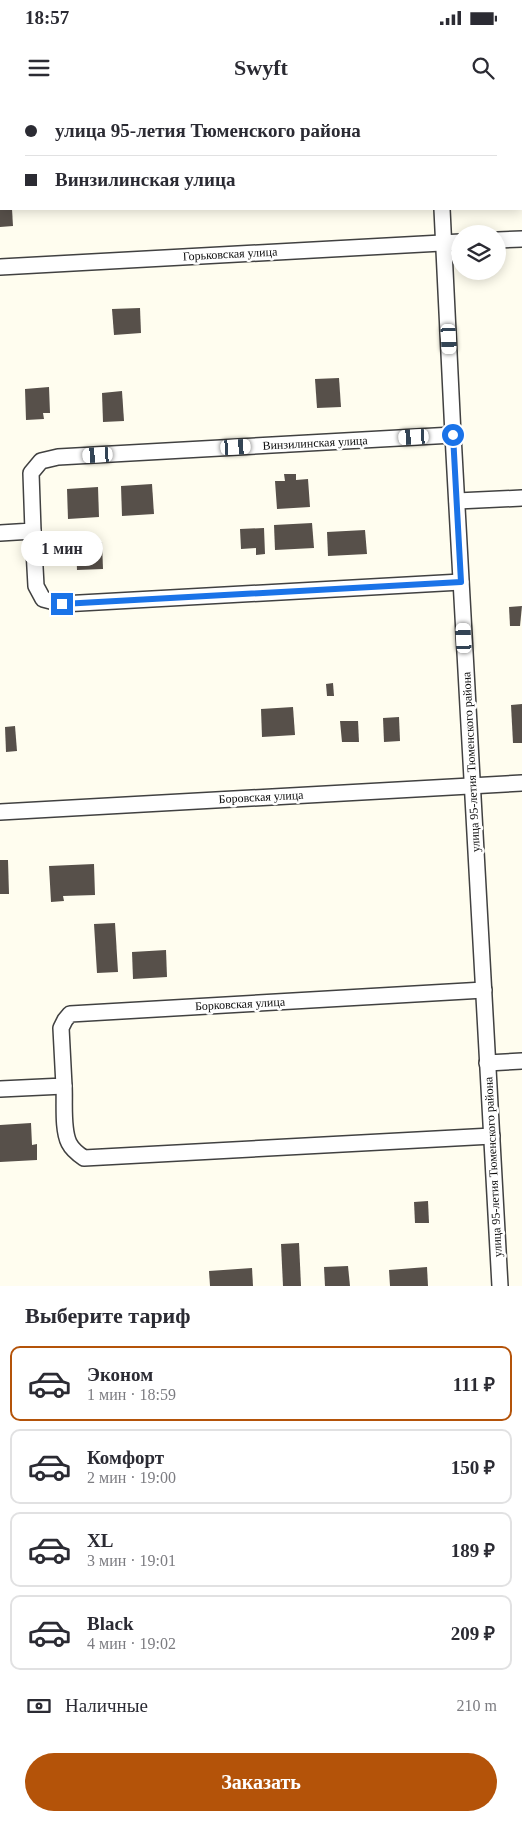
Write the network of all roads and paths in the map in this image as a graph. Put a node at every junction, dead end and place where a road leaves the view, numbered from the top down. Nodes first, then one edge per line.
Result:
1 (442, 210) edge
2 (522, 239) edge
3 (506, 240) edge
4 (444, 243) junction
5 (451, 243) edge
6 (0, 267) edge
7 (453, 435) junction
8 (522, 498) edge
9 (457, 501) junction
10 (33, 532) junction
11 (0, 533) edge
12 (461, 582) junction
13 (522, 783) edge
14 (472, 786) junction
15 (0, 812) edge
16 (484, 990) junction
17 (522, 1061) edge
18 (487, 1063) junction
19 (64, 1086) junction
20 (0, 1089) edge
21 (492, 1136) junction
22 (500, 1286) edge

1 - 4 street, улица 95-летия Тюменского района
2 - 3 street
4 - 5 street, Горьковская улица
4 - 6 street, Горьковская улица
4 - 7 street, улица 95-летия Тюменского района
7 - 9 street, улица 95-летия Тюменского района
7 - 10 street, Винзилинская улица
8 - 9 street
9 - 12 street, улица 95-летия Тюменского района
10 - 11 street
10 - 12 street, Винзилинская улица
12 - 14 street, улица 95-летия Тюменского района
13 - 14 street, Боровская улица
14 - 15 street, Боровская улица
14 - 16 street, улица 95-летия Тюменского района
16 - 18 street, улица 95-летия Тюменского района
16 - 19 street, Борковская улица
17 - 18 street
18 - 21 street, улица 95-летия Тюменского района
19 - 20 street
19 - 21 street, Борковская улица
21 - 22 street, улица 95-летия Тюменского района

